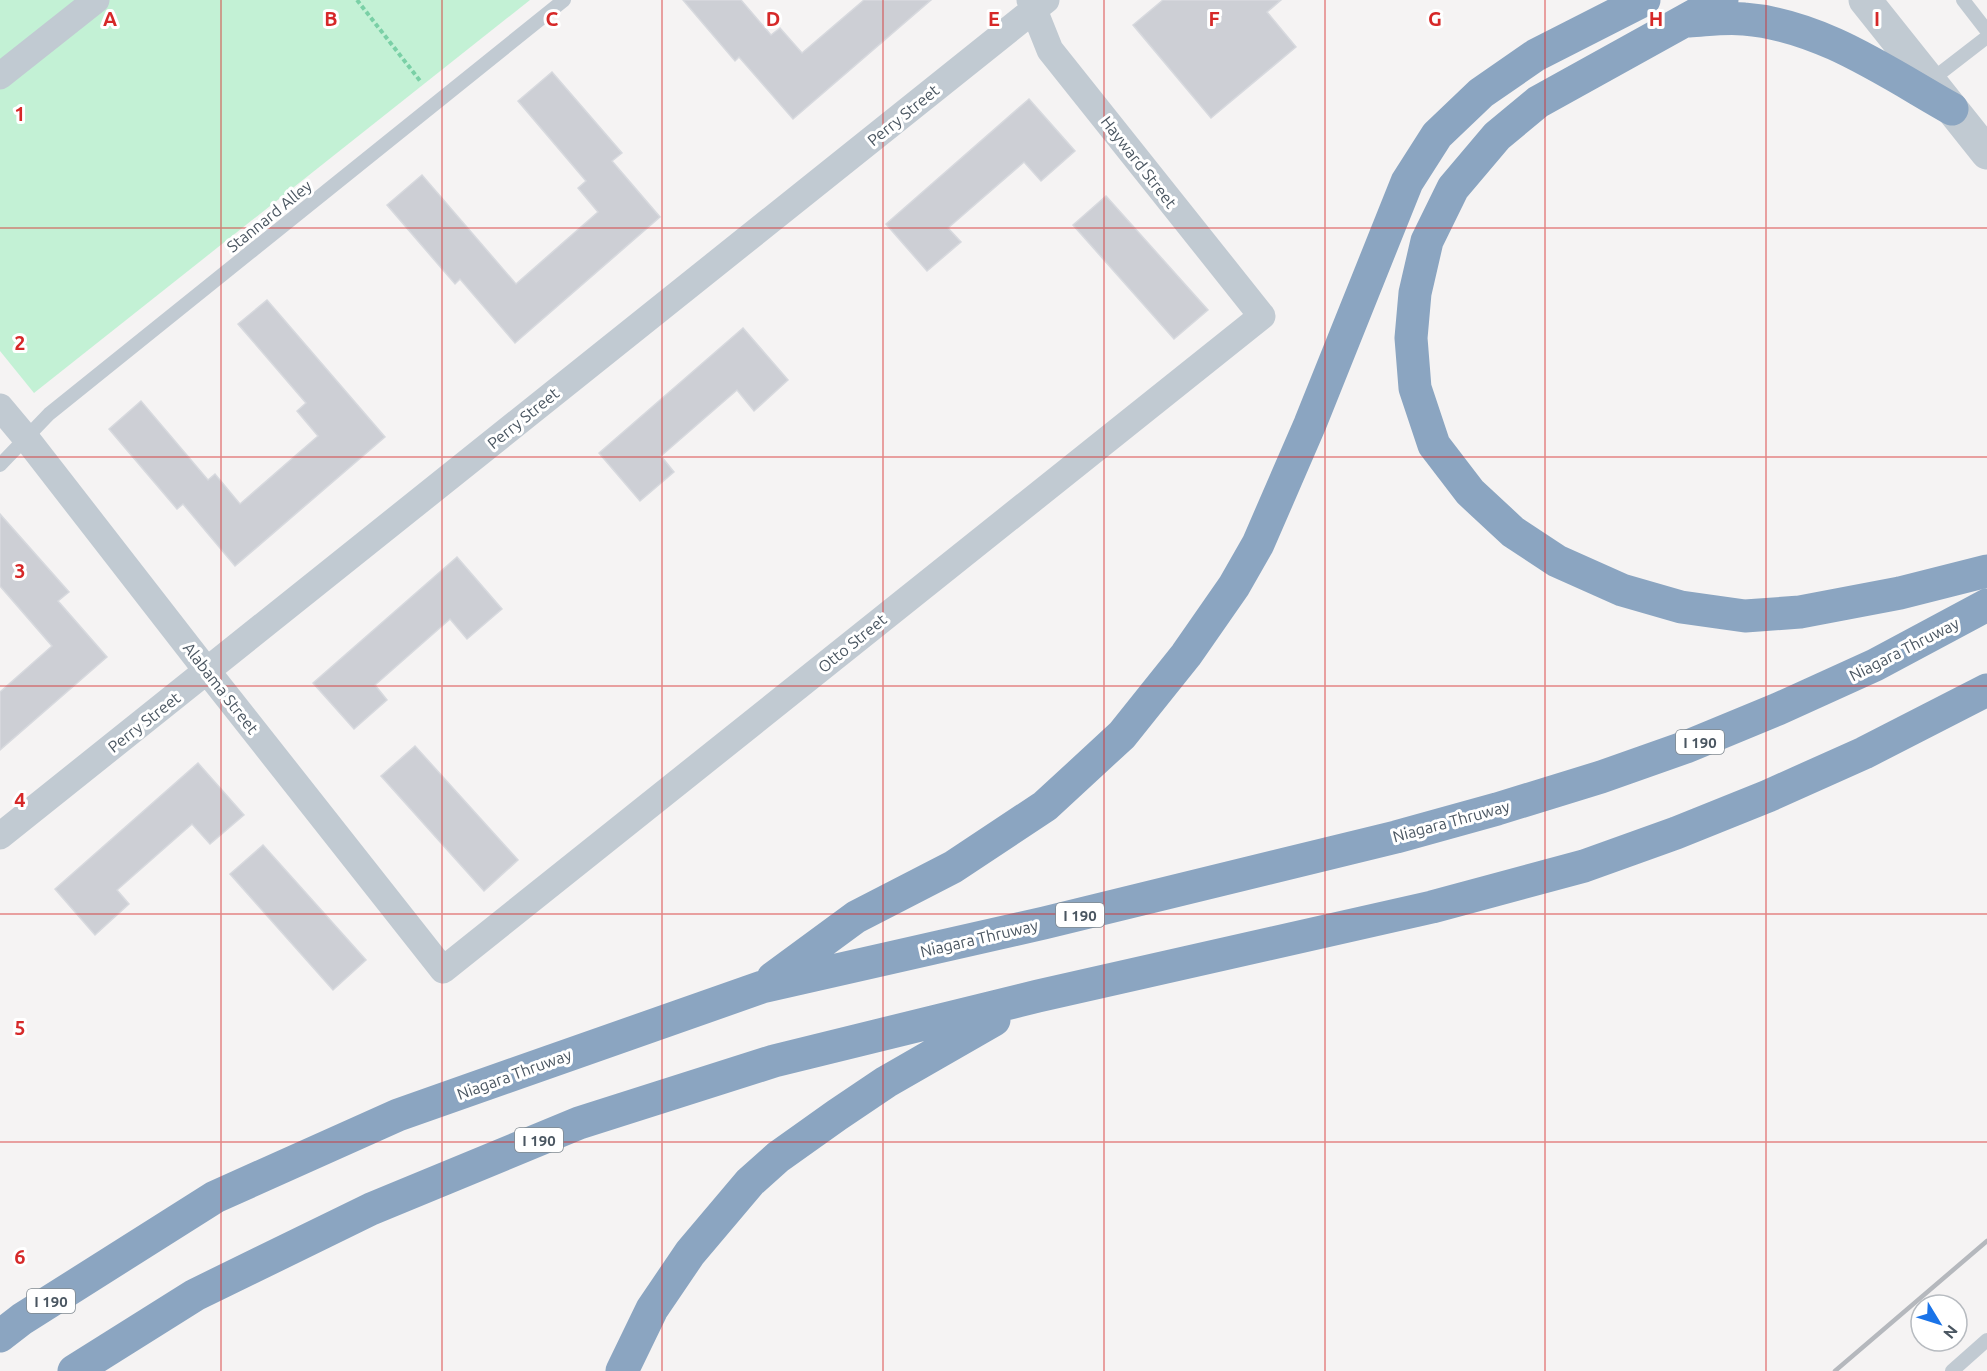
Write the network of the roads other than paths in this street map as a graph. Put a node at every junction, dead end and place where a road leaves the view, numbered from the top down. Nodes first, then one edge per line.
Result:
1 (96, 0) edge
2 (564, 0) edge
3 (1722, 0) edge
4 (1864, 0) edge
5 (1963, 0) edge
6 (1037, 3) edge
7 (1630, 5) edge
8 (1688, 21) junction
9 (1987, 31) edge
10 (1987, 37) edge
11 (0, 76) edge
12 (1930, 81) junction
13 (1952, 110) junction
14 (1987, 153) edge
15 (1262, 316) joint
16 (0, 407) edge
17 (26, 438) junction
18 (0, 465) edge
19 (1987, 571) edge
20 (1987, 605) edge
21 (207, 671) junction
22 (1987, 690) edge
23 (0, 836) edge
24 (443, 970) joint
25 (762, 987) junction
26 (1038, 996) junction
27 (0, 1336) edge
28 (1987, 1340) edge
29 (74, 1371) edge
30 (622, 1371) edge
31 (1952, 1371) edge

1 - 11 street
2 - 17 lane, Stannard Alley
3 - 8 highway
4 - 12 street
5 - 9 lane
6 - 15 street, Hayward Street
6 - 21 street, Perry Street
7 - 25 highway
8 - 13 highway
8 - 19 highway
10 - 12 lane
12 - 13 street
13 - 14 street
15 - 24 street, Otto Street
16 - 17 street, Alabama Street
17 - 18 lane, Stannard Alley
17 - 21 street, Alabama Street
20 - 25 highway, Niagara Thruway / I 190
21 - 23 street, Perry Street
21 - 24 street, Alabama Street
22 - 26 highway, I 190
25 - 27 highway, Niagara Thruway / I 190
26 - 29 highway, I 190
26 - 30 highway
28 - 31 lane

